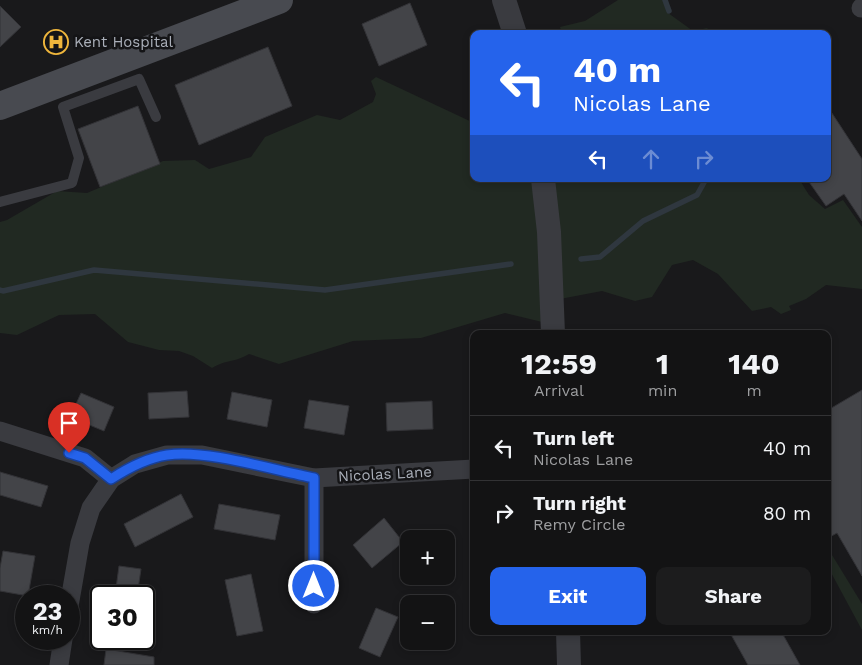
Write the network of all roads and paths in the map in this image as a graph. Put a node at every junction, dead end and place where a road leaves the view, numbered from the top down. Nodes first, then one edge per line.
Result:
1 (279, 0) edge
2 (504, 0) edge
3 (514, 30) edge
4 (135, 68) junction
5 (66, 93) junction
6 (0, 106) edge
7 (156, 117) dead end
8 (544, 182) edge
9 (0, 202) edge
10 (553, 330) edge
11 (0, 431) edge
12 (470, 469) edge
13 (314, 478) junction
14 (111, 479) junction
15 (73, 585) edge
16 (314, 604) dead end
17 (568, 635) edge
18 (61, 650) edge
19 (59, 665) edge
20 (569, 665) edge

1 - 4 main road
2 - 3 street
4 - 5 main road
4 - 7 lane
5 - 6 main road
5 - 9 lane
8 - 10 street
11 - 14 street
12 - 13 street, Nicolas Lane
13 - 14 street, Nicolas Lane
13 - 16 street
14 - 15 street, Nicolas Lane
17 - 20 street
18 - 19 street

